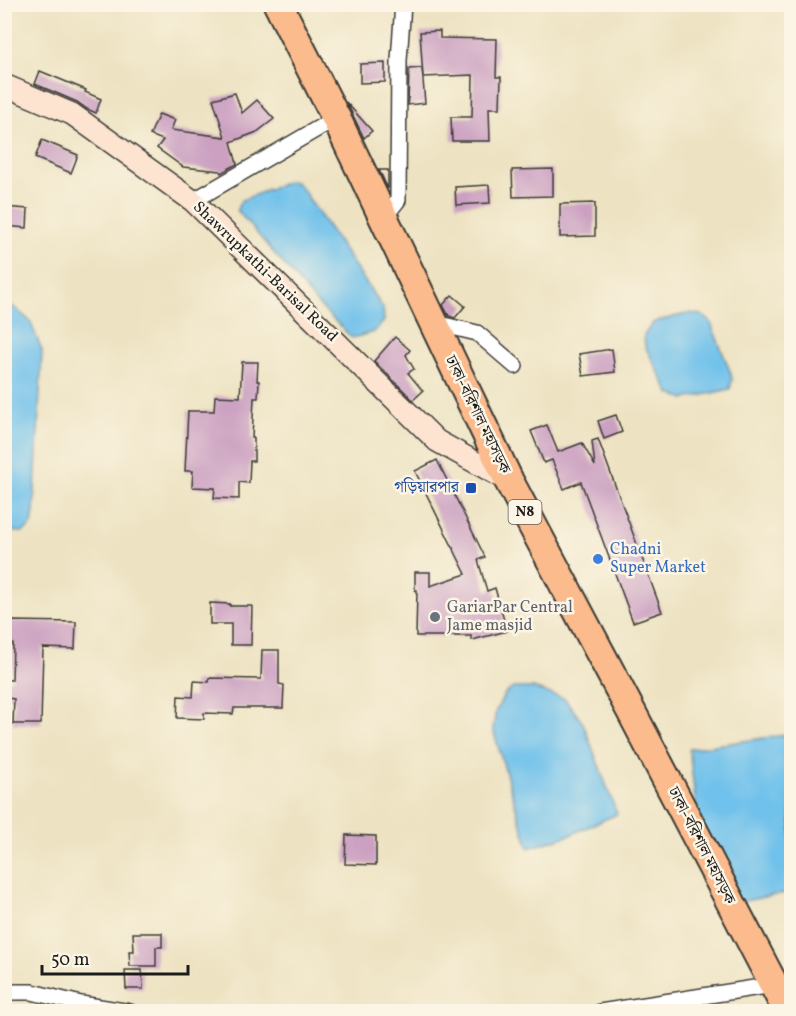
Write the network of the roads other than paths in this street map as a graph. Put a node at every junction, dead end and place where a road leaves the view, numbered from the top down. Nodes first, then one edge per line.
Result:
1 (278, 4) edge
2 (403, 4) edge
3 (4, 85) edge
4 (336, 118) junction
5 (193, 201) junction
6 (383, 219) junction
7 (431, 319) junction
8 (515, 366) dead end
9 (509, 481) junction
10 (773, 985) junction
11 (4, 992) edge
12 (130, 1011) edge
13 (600, 1011) edge
14 (788, 1011) edge

1 - 4 highway, ঢাকা-বরিশাল মহাসড়ক / N8
2 - 6 street
3 - 5 main road, Shawrupkathi-Barisal Road
4 - 5 street
4 - 6 highway, ঢাকা-বরিশাল মহাসড়ক / N8
5 - 9 main road, Shawrupkathi-Barisal Road
6 - 7 highway, ঢাকা-বরিশাল মহাসড়ক / N8
7 - 8 street
7 - 9 highway, ঢাকা-বরিশাল মহাসড়ক / N8
9 - 10 highway, ঢাকা-বরিশাল মহাসড়ক / N8
10 - 13 street
10 - 14 highway, ঢাকা-বরিশাল মহাসড়ক / N8
11 - 12 street

